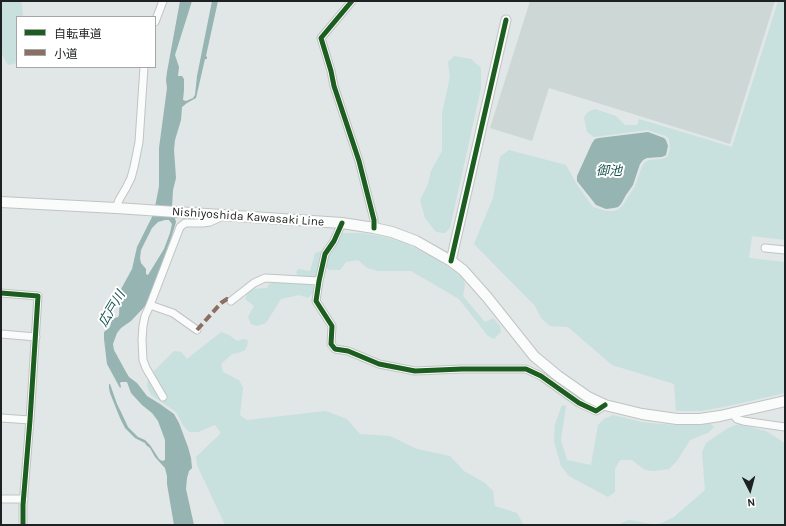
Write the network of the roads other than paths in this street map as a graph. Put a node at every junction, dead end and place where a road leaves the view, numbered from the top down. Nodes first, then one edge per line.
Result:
1 (163, 1) edge
2 (352, 1) edge
3 (156, 19) edge
4 (506, 20) dead end
5 (144, 68) edge
6 (1, 202) edge
7 (122, 208) junction
8 (224, 215) junction
9 (342, 223) junction
10 (374, 228) junction
11 (765, 248) dead end
12 (785, 250) edge
13 (451, 261) junction
14 (319, 281) junction
15 (1, 293) edge
16 (231, 301) dead end
17 (150, 306) junction
18 (197, 330) dead end
19 (1, 334) edge
20 (36, 337) junction
21 (162, 397) dead end
22 (785, 401) edge
23 (605, 405) junction
24 (732, 413) junction
25 (1, 418) edge
26 (30, 420) junction
27 (785, 427) edge
28 (1, 499) edge
29 (24, 500) junction
30 (23, 525) edge

1 - 3 street
2 - 10 street
4 - 13 street
5 - 7 street
6 - 7 main road, Nishiyoshida Kawasaki Line
7 - 8 main road, Nishiyoshida Kawasaki Line
8 - 9 main road, Nishiyoshida Kawasaki Line
8 - 17 street
9 - 10 main road, Nishiyoshida Kawasaki Line
9 - 14 street
10 - 13 main road, Nishiyoshida Kawasaki Line
11 - 12 street
13 - 23 main road, Nishiyoshida Kawasaki Line
14 - 16 street
14 - 23 street
15 - 20 street
17 - 18 street
17 - 21 street
19 - 20 street
20 - 26 street
22 - 24 main road, Nishiyoshida Kawasaki Line
23 - 24 main road, Nishiyoshida Kawasaki Line
24 - 27 street
25 - 26 street
26 - 29 street
28 - 29 street
29 - 30 street

